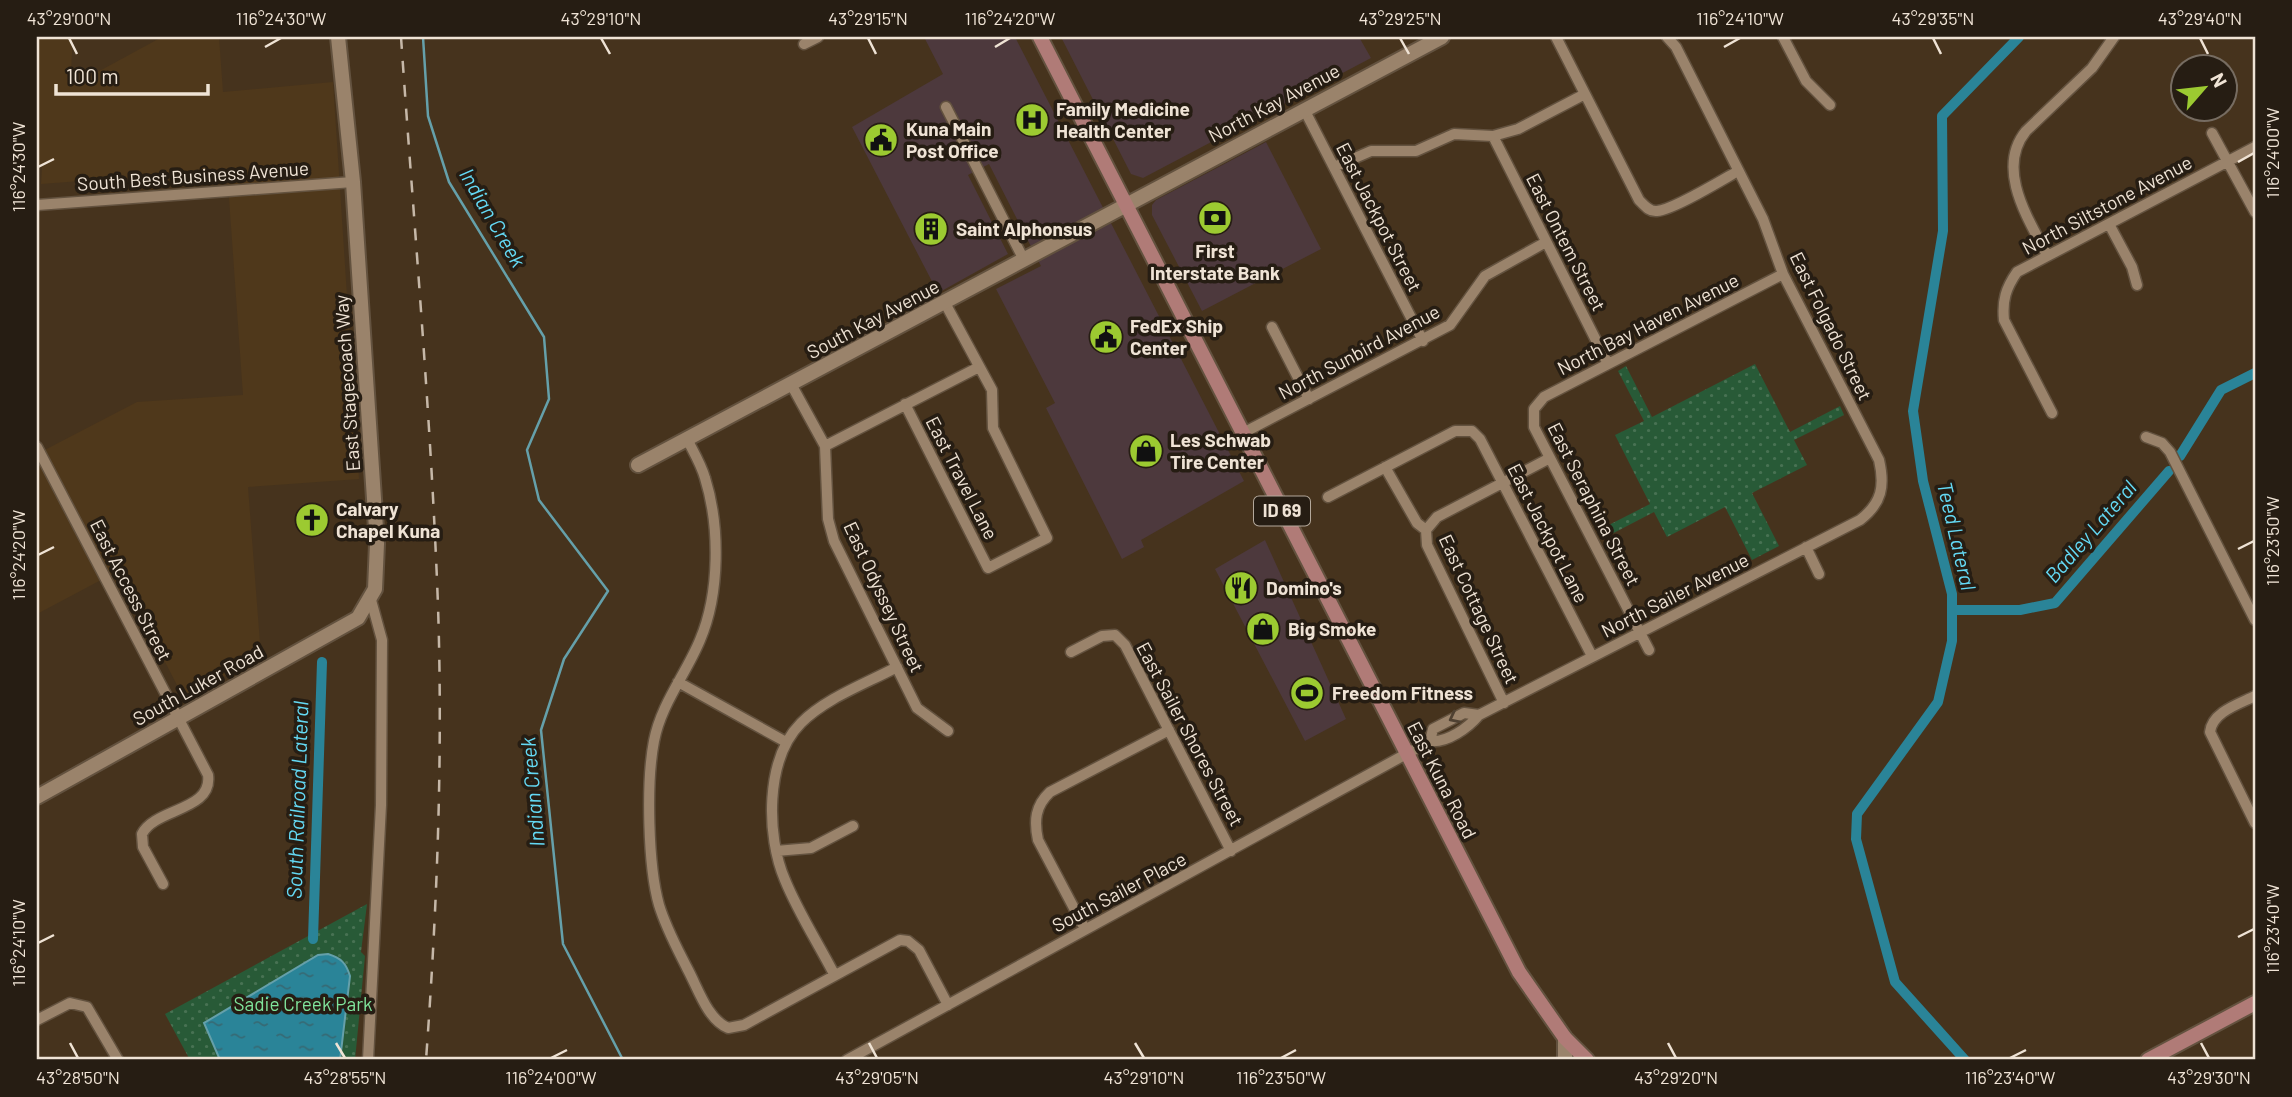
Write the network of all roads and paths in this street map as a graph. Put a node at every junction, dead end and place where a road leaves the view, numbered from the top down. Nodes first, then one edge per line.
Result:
1 (338, 37) edge
2 (818, 37) edge
3 (1040, 37) edge
4 (1442, 37) edge
5 (1556, 37) edge
6 (1667, 37) edge
7 (1783, 37) edge
8 (2114, 37) edge
9 (804, 44) dead end
10 (1585, 94) junction
11 (1830, 105) dead end
12 (946, 107) dead end
13 (1304, 109) junction
14 (2212, 133) dead end
15 (1493, 136) junction
16 (2255, 147) edge
17 (2228, 162) junction
18 (1334, 167) junction
19 (1738, 172) junction
20 (352, 182) junction
21 (37, 205) edge
22 (1127, 207) junction
23 (2255, 212) edge
24 (2109, 223) junction
25 (1546, 242) junction
26 (2047, 255) junction
27 (1024, 260) junction
28 (1783, 274) junction
29 (2137, 285) dead end
30 (945, 303) junction
31 (1272, 327) dead end
32 (1423, 341) junction
33 (1608, 364) junction
34 (979, 366) junction
35 (791, 384) junction
36 (1309, 399) junction
37 (905, 404) junction
38 (1534, 409) joint
39 (2052, 414) dead end
40 (1243, 433) junction
41 (2146, 437) dead end
42 (687, 439) junction
43 (825, 446) junction
44 (37, 447) edge
45 (1550, 458) junction
46 (638, 465) dead end
47 (1385, 467) junction
48 (1503, 483) junction
49 (1328, 497) dead end
50 (1880, 498) joint
51 (1426, 530) junction
52 (1806, 547) junction
53 (1819, 574) dead end
54 (371, 600) junction
55 (2255, 620) edge
56 (1640, 632) junction
57 (1649, 650) dead end
58 (1071, 652) dead end
59 (1592, 656) junction
60 (897, 667) junction
61 (678, 682) junction
62 (2255, 696) edge
63 (1504, 703) junction
64 (177, 718) junction
65 (1169, 730) junction
66 (948, 731) dead end
67 (786, 742) junction
68 (1408, 756) junction
69 (37, 797) edge
70 (2255, 823) edge
71 (853, 826) dead end
72 (776, 852) junction
73 (1231, 852) junction
74 (163, 884) dead end
75 (1085, 929) junction
76 (834, 974) junction
77 (2255, 1003) edge
78 (948, 1005) junction
79 (37, 1020) edge
80 (1565, 1038) junction
81 (118, 1060) edge
82 (368, 1060) edge
83 (846, 1060) edge
84 (1565, 1060) edge
85 (1587, 1060) edge
86 (2148, 1060) edge

1 - 20 street, East Stagecoach Way
2 - 9 street
3 - 22 main road, ID 69
4 - 13 street, North Kay Avenue
5 - 10 street
6 - 19 street, East Folgado Street
7 - 11 street
8 - 26 street
10 - 15 street
10 - 19 street
12 - 27 street
13 - 18 street, East Jackpot Street
13 - 22 street, North Kay Avenue
14 - 17 street
15 - 18 street
15 - 25 street, East Ontem Street
16 - 17 street, North Siltstone Avenue
17 - 23 street
17 - 24 street, North Siltstone Avenue
18 - 32 street, East Jackpot Street
19 - 28 street, East Folgado Street
20 - 21 street, South Best Business Avenue
20 - 54 street, East Stagecoach Way
22 - 27 street, South Kay Avenue
22 - 40 main road, East Kuna Road / ID 69
24 - 26 street, North Siltstone Avenue
24 - 29 street
25 - 32 street, North Sunbird Avenue
25 - 33 street, East Ontem Street
26 - 39 street, North Siltstone Avenue
27 - 30 street, South Kay Avenue
28 - 33 street, North Bay Haven Avenue
28 - 50 street, East Folgado Street
30 - 34 street
30 - 35 street, South Kay Avenue
31 - 36 street
32 - 36 street, North Sunbird Avenue
33 - 38 street, North Bay Haven Avenue
34 - 37 street
34 - 37 street, East Travel Lane
35 - 42 street, South Kay Avenue
35 - 43 street, East Odyssey Street
36 - 40 street, North Sunbird Avenue
37 - 43 street
38 - 45 street, East Seraphina Street
40 - 68 main road, East Kuna Road / ID 69
41 - 55 street
42 - 46 street, South Kay Avenue
42 - 61 street
43 - 60 street, East Odyssey Street
44 - 64 street, East Access Street
45 - 48 street
45 - 56 street, East Seraphina Street
47 - 48 street, East Jackpot Lane
47 - 49 street
47 - 51 street
48 - 51 street
48 - 59 street, East Jackpot Lane
50 - 52 street, North Sailer Avenue
51 - 63 street, East Cottage Street
52 - 53 street
52 - 56 street, North Sailer Avenue
54 - 64 street, South Luker Road
54 - 82 street, East Stagecoach Way
56 - 57 street, East Seraphina Street
56 - 59 street, North Sailer Avenue
58 - 65 street, East Sailer Shores Street
59 - 63 street, North Sailer Avenue
60 - 66 street, East Odyssey Street
60 - 67 street
61 - 67 street
61 - 76 street
62 - 70 street
63 - 68 street, North Sailer Avenue
64 - 69 street, South Luker Road
64 - 74 street, East Access Street
65 - 73 street, East Sailer Shores Street
65 - 75 street
67 - 72 street
68 - 73 street, South Sailer Place
68 - 80 main road, East Kuna Road / ID 69
71 - 72 street
72 - 76 street
73 - 75 street, South Sailer Place
75 - 78 street, South Sailer Place
76 - 78 street
77 - 86 main road
78 - 83 street, South Sailer Place
79 - 81 street
80 - 84 street
80 - 85 main road, East Kuna Road / ID 69

